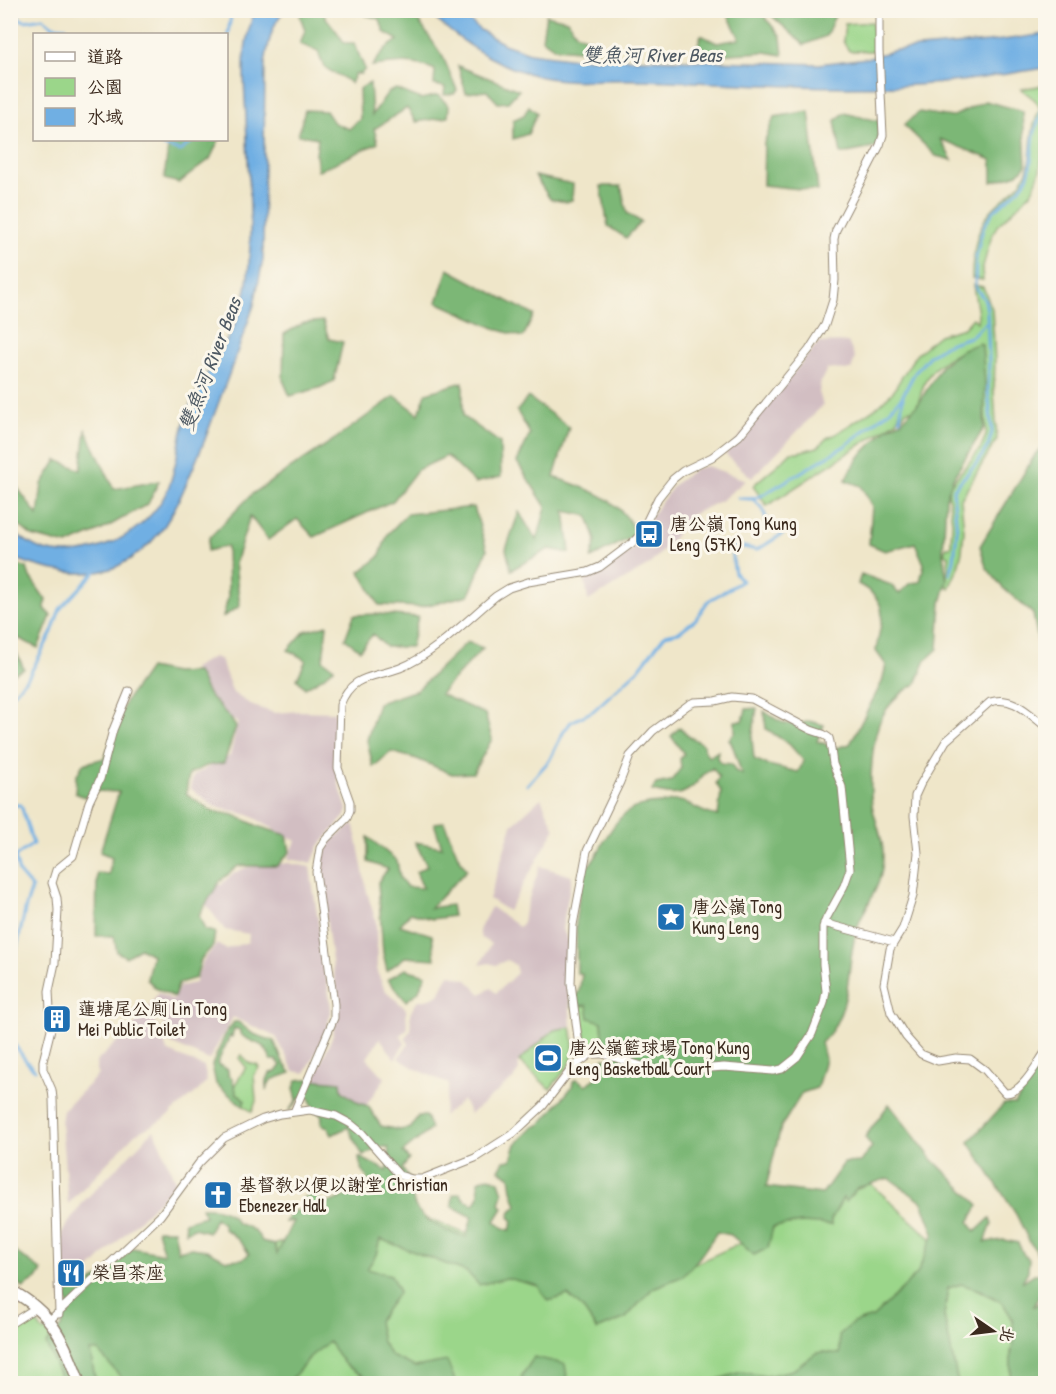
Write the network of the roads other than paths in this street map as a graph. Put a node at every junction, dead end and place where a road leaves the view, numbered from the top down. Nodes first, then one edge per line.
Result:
1 (879, 10) edge
2 (129, 691) dead end
3 (1046, 726) edge
4 (824, 923) junction
5 (894, 942) junction
6 (1046, 1051) edge
7 (580, 1061) junction
8 (294, 1112) junction
9 (10, 1290) edge
10 (37, 1307) junction
11 (54, 1317) junction
12 (10, 1324) edge
13 (80, 1383) edge

1 - 8 street
2 - 11 street
3 - 5 street
4 - 5 street
4 - 7 street
4 - 7 street
5 - 6 street
7 - 8 street
8 - 11 street
9 - 10 main road
10 - 11 main road
10 - 12 street
11 - 13 main road

